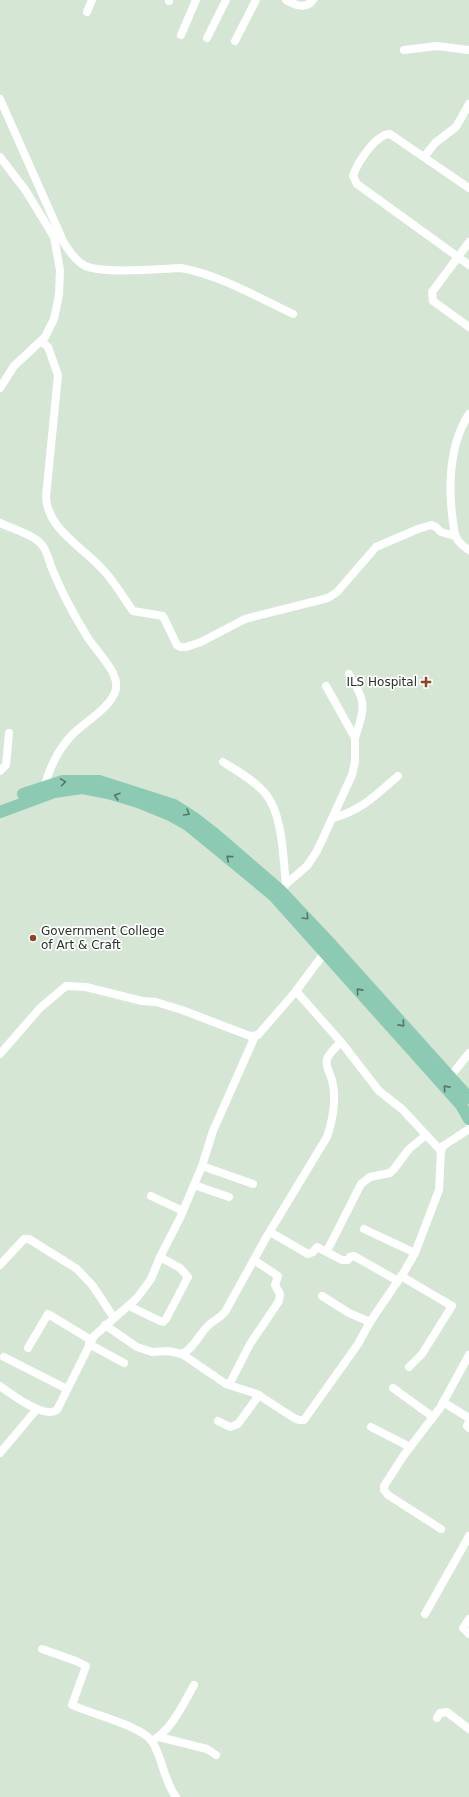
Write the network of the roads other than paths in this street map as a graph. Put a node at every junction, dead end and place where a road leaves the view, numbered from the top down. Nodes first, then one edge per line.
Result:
1 (92, 0) edge
2 (196, 0) edge
3 (226, 0) edge
4 (256, 0) edge
5 (286, 0) edge
6 (313, 0) edge
7 (87, 12) dead end
8 (181, 36) dead end
9 (207, 38) dead end
10 (235, 41) dead end
11 (404, 50) dead end
12 (469, 50) edge
13 (0, 99) edge
14 (469, 104) edge
15 (0, 157) edge
16 (424, 157) junction
17 (469, 188) edge
18 (469, 242) edge
19 (458, 257) junction
20 (469, 265) edge
21 (293, 314) dead end
22 (469, 327) edge
23 (42, 341) junction
24 (0, 388) edge
25 (469, 414) edge
26 (0, 523) edge
27 (455, 536) junction
28 (469, 550) edge
29 (349, 674) dead end
30 (326, 686) dead end
31 (9, 733) dead end
32 (355, 738) junction
33 (223, 762) dead end
34 (0, 770) edge
35 (398, 776) dead end
36 (44, 786) junction
37 (0, 803) edge
38 (0, 812) edge
39 (333, 818) junction
40 (283, 887) junction
41 (325, 952) junction
42 (296, 991) junction
43 (255, 1036) junction
44 (341, 1042) junction
45 (469, 1053) edge
46 (0, 1054) edge
47 (450, 1077) junction
48 (469, 1098) edge
49 (469, 1119) edge
50 (469, 1129) edge
51 (426, 1134) junction
52 (441, 1150) junction
53 (202, 1166) junction
54 (253, 1184) dead end
55 (194, 1185) junction
56 (151, 1196) dead end
57 (229, 1197) dead end
58 (183, 1211) junction
59 (364, 1229) dead end
60 (270, 1232) junction
61 (327, 1251) junction
62 (415, 1252) junction
63 (160, 1257) junction
64 (254, 1260) junction
65 (0, 1265) edge
66 (399, 1279) junction
67 (322, 1296) dead end
68 (129, 1306) junction
69 (114, 1318) junction
70 (370, 1322) junction
71 (105, 1325) junction
72 (90, 1342) junction
73 (28, 1348) dead end
74 (182, 1354) junction
75 (469, 1355) edge
76 (4, 1357) dead end
77 (124, 1363) dead end
78 (410, 1367) dead end
79 (229, 1385) junction
80 (0, 1386) edge
81 (393, 1388) dead end
82 (67, 1389) junction
83 (259, 1395) junction
84 (443, 1402) junction
85 (37, 1409) junction
86 (433, 1417) junction
87 (469, 1418) edge
88 (218, 1421) dead end
89 (469, 1421) edge
90 (371, 1427) dead end
91 (469, 1428) edge
92 (410, 1448) junction
93 (0, 1453) edge
94 (441, 1529) dead end
95 (469, 1536) edge
96 (424, 1614) dead end
97 (469, 1619) edge
98 (469, 1634) edge
99 (42, 1648) dead end
100 (194, 1685) dead end
101 (437, 1718) dead end
102 (469, 1729) edge
103 (156, 1739) junction
104 (216, 1754) dead end
105 (176, 1797) edge

1 - 7 street
2 - 8 street
3 - 9 street
4 - 10 street
5 - 6 street
11 - 12 street
13 - 21 street
14 - 16 street
15 - 23 street
16 - 17 street
16 - 19 street
18 - 19 street
19 - 20 street
19 - 22 street
23 - 24 street
23 - 27 street
25 - 27 street
26 - 36 street
27 - 28 street
29 - 32 street
30 - 32 street
31 - 34 street
32 - 39 street
33 - 40 street
35 - 39 street
36 - 37 main road
36 -> 40 main road
41 -> 38 main road
39 - 40 street
40 -> 47 main road
41 - 42 street
49 -> 41 main road
42 - 43 street
42 - 44 street
43 - 46 street
43 - 53 street
44 - 51 street
44 - 60 street
45 - 47 street
47 - 48 main road
50 - 52 street
51 - 52 street
51 - 61 street
52 - 62 street
53 - 54 street
53 - 55 street
55 - 57 street
55 - 58 street
56 - 58 street
58 - 63 street
59 - 62 street
60 - 61 street
60 - 64 street
61 - 66 street
62 - 66 street
63 - 68 street
63 - 68 street
64 - 74 street
64 - 79 street
65 - 69 street
66 - 70 street
66 - 78 street
67 - 70 street
68 - 69 street
69 - 71 street
70 - 83 street
71 - 72 street
71 - 74 street
72 - 73 street
72 - 77 street
72 - 82 street
74 - 79 street
75 - 84 street
76 - 82 street
79 - 83 street
80 - 85 street
81 - 86 street
82 - 85 street
83 - 88 street
84 - 86 street
84 - 87 street
85 - 93 street
86 - 92 street
89 - 91 street
90 - 92 street
92 - 94 street
95 - 96 street
97 - 98 street
99 - 103 street
100 - 103 street
101 - 102 street
103 - 104 street
103 - 105 street

